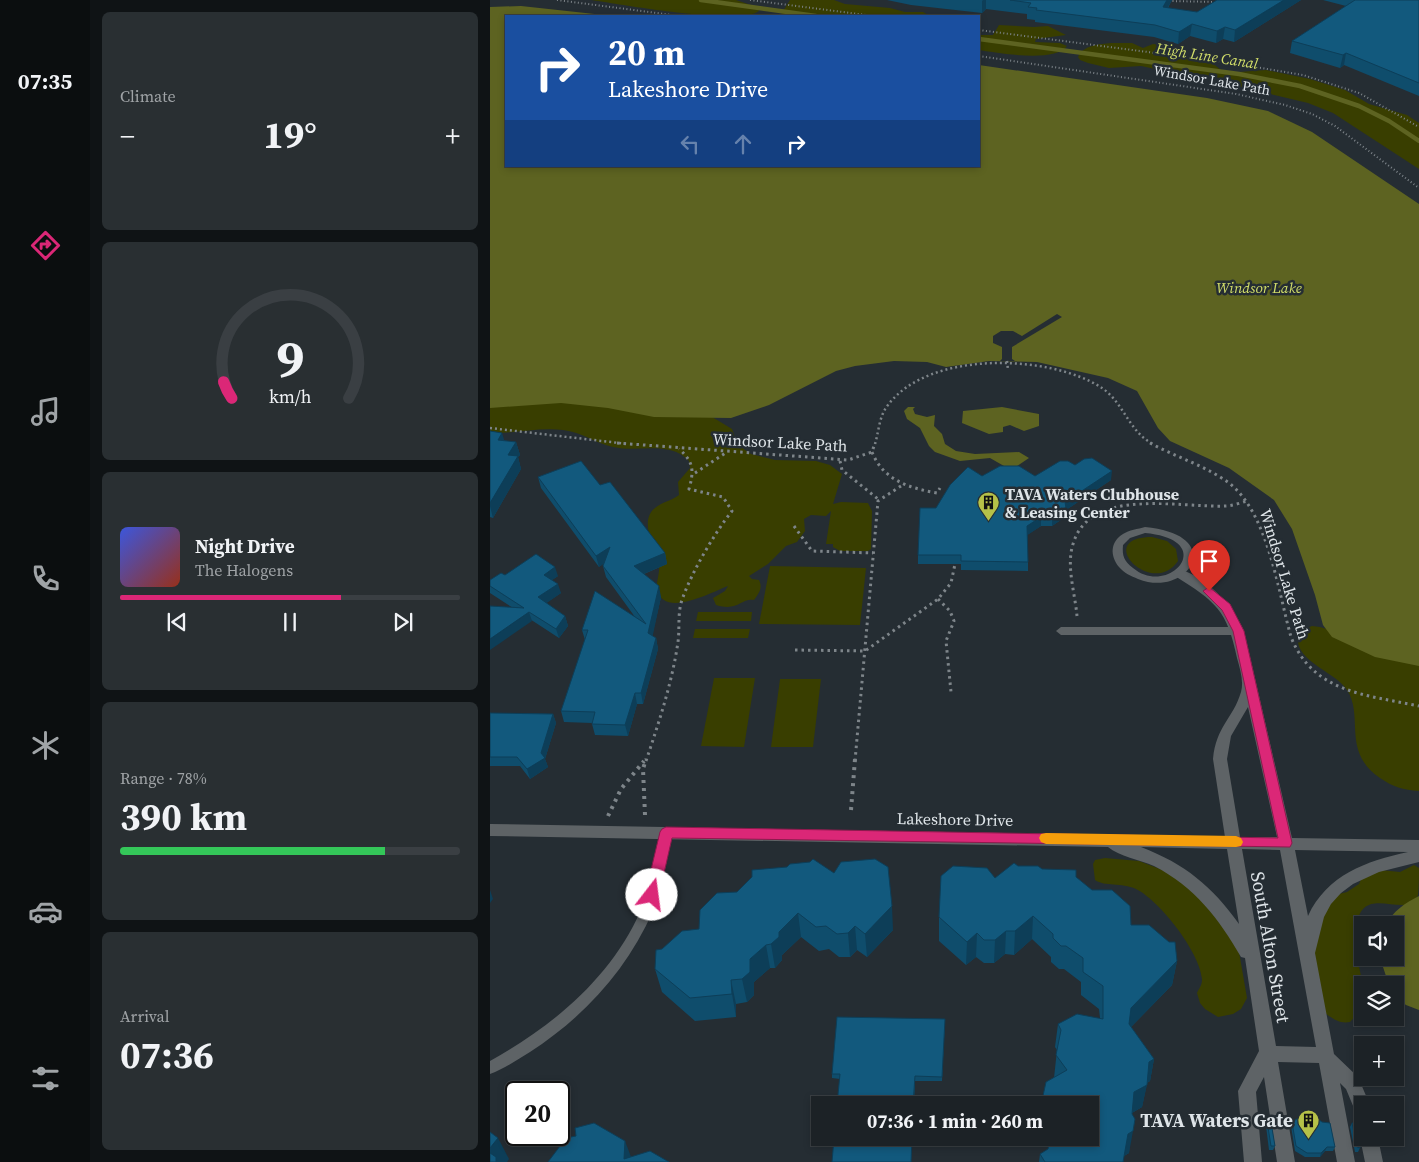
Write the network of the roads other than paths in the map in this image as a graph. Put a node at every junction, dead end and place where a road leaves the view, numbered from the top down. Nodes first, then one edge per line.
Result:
1 (1179, 573) junction
2 (1061, 631) dead end
3 (1238, 631) junction
4 (1250, 677) junction
5 (490, 830) edge
6 (666, 832) junction
7 (1102, 840) junction
8 (1232, 842) junction
9 (1286, 843) junction
10 (1419, 846) edge
11 (1419, 856) edge
12 (1252, 959) junction
13 (1307, 959) junction
14 (1267, 1054) junction
15 (1324, 1054) junction
16 (490, 1068) edge
17 (1358, 1096) edge
18 (1371, 1146) edge
19 (1253, 1162) edge
20 (1286, 1162) edge
21 (1346, 1162) edge
22 (1374, 1162) edge

1 - 1 lane
1 - 3 street, South Alton Street
2 - 3 lane
3 - 4 street, South Alton Street
4 - 8 street, South Alton Street
4 - 9 street, South Alton Street
5 - 6 street, Lakeshore Drive
6 - 7 street, Lakeshore Drive
6 - 16 lane
7 - 8 street, Lakeshore Drive
7 - 12 street
8 - 9 street, Lakeshore Drive
8 - 12 street, South Alton Street
9 - 10 street, Lakeshore Drive
9 - 13 street, South Alton Street
11 - 13 street
12 - 14 street, South Alton Street
13 - 15 street, South Alton Street
14 - 15 street
14 - 19 street
14 - 20 street, South Alton Street
15 - 17 street
15 - 21 street, South Alton Street
18 - 22 street

